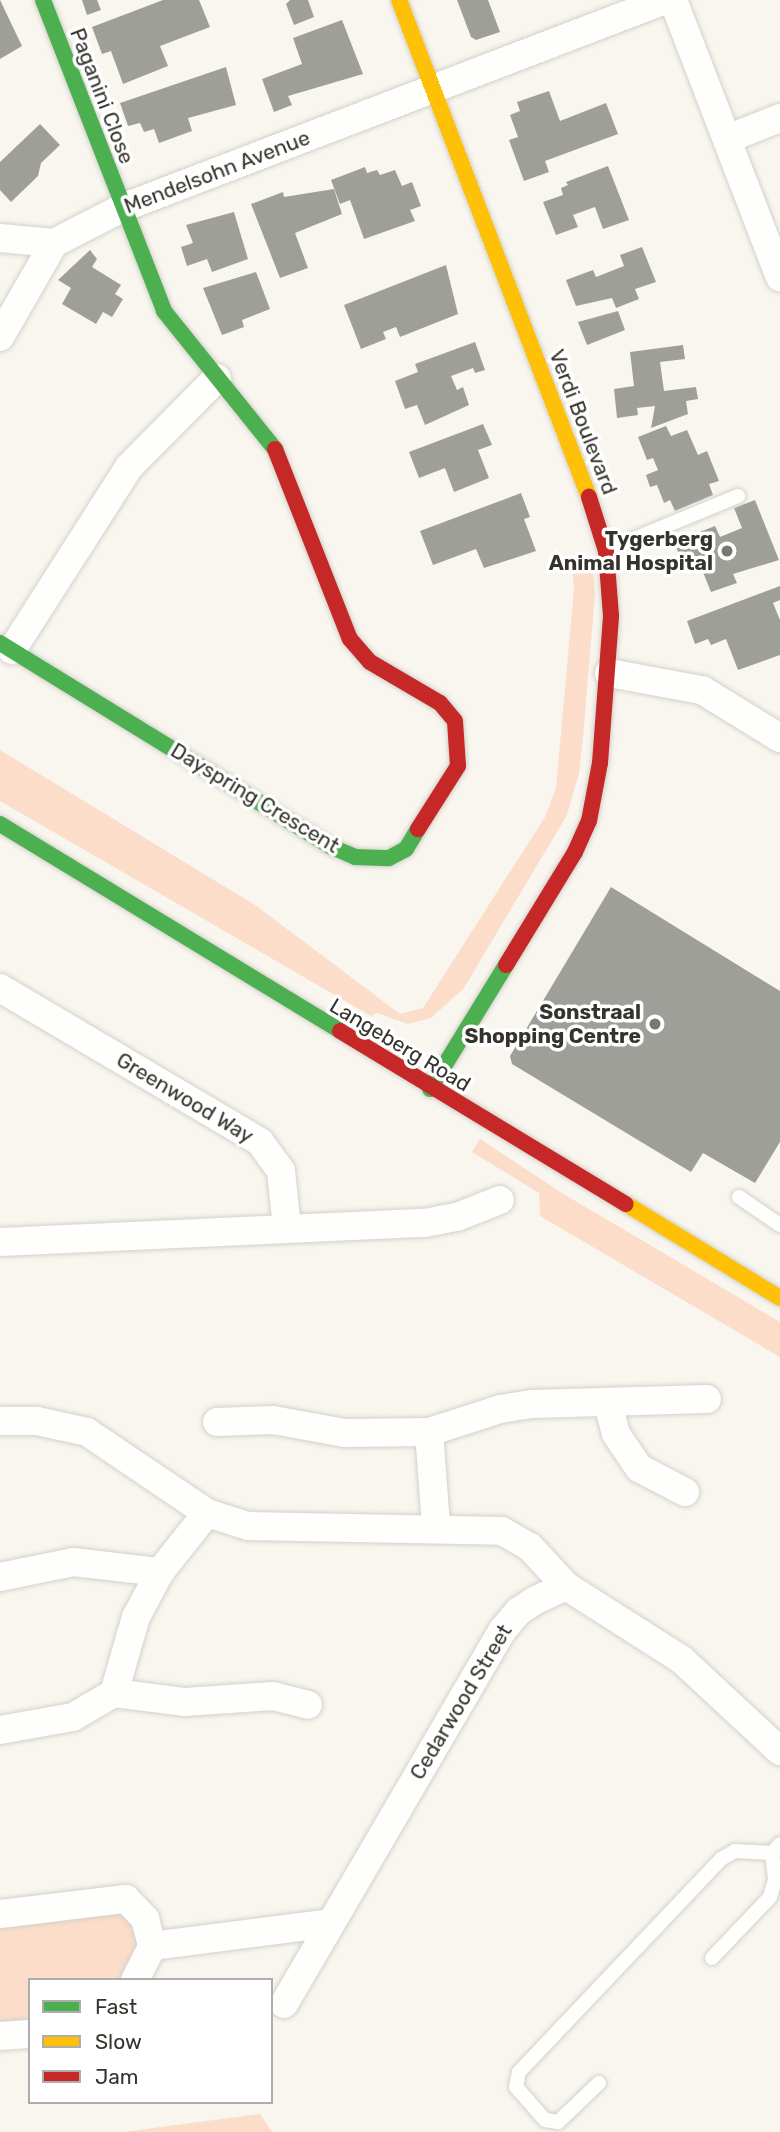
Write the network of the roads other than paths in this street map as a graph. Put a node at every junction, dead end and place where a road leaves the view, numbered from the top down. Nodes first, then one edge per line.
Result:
1 (43, 0) edge
2 (399, 0) edge
3 (666, 0) edge
4 (673, 0) edge
5 (434, 89) junction
6 (780, 118) edge
7 (727, 139) junction
8 (122, 208) junction
9 (0, 239) edge
10 (54, 243) junction
11 (780, 277) edge
12 (21, 301) junction
13 (0, 337) edge
14 (217, 378) junction
15 (738, 496) dead end
16 (606, 551) junction
17 (6, 646) edge
18 (609, 673) junction
19 (780, 738) edge
20 (0, 824) edge
21 (0, 988) edge
22 (430, 1089) junction
23 (738, 1197) dead end
24 (500, 1200) dead end
25 (780, 1224) edge
26 (286, 1228) junction
27 (0, 1242) edge
28 (780, 1298) edge
29 (707, 1399) dead end
30 (608, 1404) junction
31 (0, 1421) edge
32 (217, 1422) dead end
33 (429, 1433) junction
34 (685, 1492) dead end
35 (207, 1513) junction
36 (436, 1526) junction
37 (160, 1572) junction
38 (0, 1577) edge
39 (566, 1586) junction
40 (114, 1693) junction
41 (308, 1705) dead end
42 (0, 1730) edge
43 (780, 1751) edge
44 (776, 1849) edge
45 (0, 1914) edge
46 (331, 1923) junction
47 (152, 1946) junction
48 (712, 1958) dead end
49 (136, 1978) edge
50 (284, 2004) dead end
51 (28, 2034) edge
52 (0, 2036) edge
53 (599, 2083) dead end

1 - 8 street, Paganini Close
2 - 5 street, Verdi Boulevard
3 - 5 street, Mendelsohn Avenue
4 - 7 street
5 - 8 street, Mendelsohn Avenue
5 - 16 street, Verdi Boulevard
6 - 7 street
7 - 11 street
8 - 10 street, Mendelsohn Avenue
8 - 14 street, Dayspring Crescent
9 - 10 street
9 - 12 street
10 - 12 street
12 - 13 street
14 - 17 street, Dayspring Crescent
14 - 17 street, Dayspring Crescent
15 - 16 lane
16 - 18 street, Verdi Boulevard
18 - 19 street
18 - 22 street, Verdi Boulevard
20 - 22 street, Langeberg Road
21 - 26 street, Greenwood Way
22 - 28 street, Langeberg Road
23 - 25 lane
24 - 26 street
26 - 27 street
29 - 30 street
30 - 33 street
30 - 34 street
31 - 35 street
32 - 33 street
33 - 36 street
35 - 36 street
35 - 37 street
36 - 39 street
37 - 38 street
37 - 40 street
39 - 43 street
39 - 46 street, Cedarwood Street
40 - 41 street
40 - 42 street
44 - 48 lane
44 - 53 lane
45 - 47 street
46 - 47 street
46 - 50 street, Cedarwood Street
47 - 49 street
51 - 52 street

